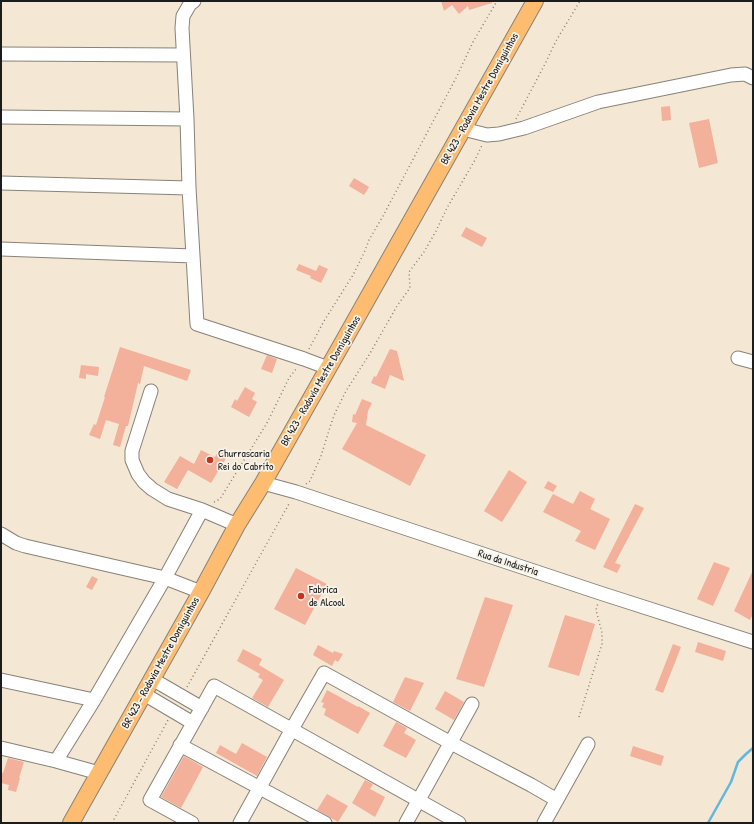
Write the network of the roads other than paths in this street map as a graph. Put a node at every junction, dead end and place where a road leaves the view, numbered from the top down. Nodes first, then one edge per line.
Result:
1 (194, 1) edge
2 (535, 1) edge
3 (1, 54) edge
4 (182, 55) junction
5 (753, 78) edge
6 (1, 117) edge
7 (187, 119) junction
8 (463, 129) junction
9 (1, 183) edge
10 (189, 188) junction
11 (1, 249) edge
12 (193, 256) junction
13 (738, 358) dead end
14 (753, 362) edge
15 (328, 368) junction
16 (151, 391) dead end
17 (263, 483) junction
18 (202, 510) junction
19 (238, 525) junction
20 (1, 534) edge
21 (165, 578) junction
22 (201, 592) junction
23 (753, 642) edge
24 (152, 679) junction
25 (1, 680) edge
26 (144, 694) junction
27 (94, 700) junction
28 (472, 704) dead end
29 (202, 708) junction
30 (193, 723) junction
31 (292, 729) junction
32 (451, 743) junction
33 (588, 744) dead end
34 (180, 745) junction
35 (1, 748) edge
36 (56, 761) junction
37 (99, 773) junction
38 (260, 787) junction
39 (419, 800) junction
40 (557, 800) junction
41 (71, 823) edge
42 (192, 823) edge
43 (240, 823) edge
44 (325, 823) edge
45 (406, 823) edge
46 (459, 823) edge
47 (544, 823) edge

1 - 4 street
2 - 8 main road, BR 423 - Rodovia Mestre Domiguinhos
3 - 4 street
4 - 7 street
5 - 8 street
6 - 7 street
7 - 10 street
8 - 15 main road, BR 423 - Rodovia Mestre Domiguinhos
9 - 10 street
10 - 12 street
11 - 12 street
12 - 15 street
13 - 14 street
15 - 17 main road, BR 423 - Rodovia Mestre Domiguinhos
16 - 18 street
17 - 19 main road, BR 423 - Rodovia Mestre Domiguinhos
17 - 23 street, Rua da Industria
18 - 19 street
18 - 21 street
19 - 22 main road, BR 423 - Rodovia Mestre Domiguinhos
20 - 21 street
21 - 22 street
21 - 27 street
22 - 24 main road, BR 423 - Rodovia Mestre Domiguinhos
24 - 26 main road, BR 423 - Rodovia Mestre Domiguinhos
24 - 29 street
25 - 27 street
26 - 30 street
26 - 37 main road, BR 423 - Rodovia Mestre Domiguinhos
27 - 36 street
28 - 32 street
29 - 30 street
29 - 31 street
30 - 34 street
31 - 32 street
31 - 38 street
31 - 39 street
32 - 39 street
32 - 40 street
33 - 40 street
34 - 38 street
34 - 42 street
35 - 36 street
36 - 37 street
37 - 41 main road, BR 423 - Rodovia Mestre Domiguinhos
38 - 43 street
38 - 44 street
39 - 45 street
39 - 46 street
40 - 47 street

